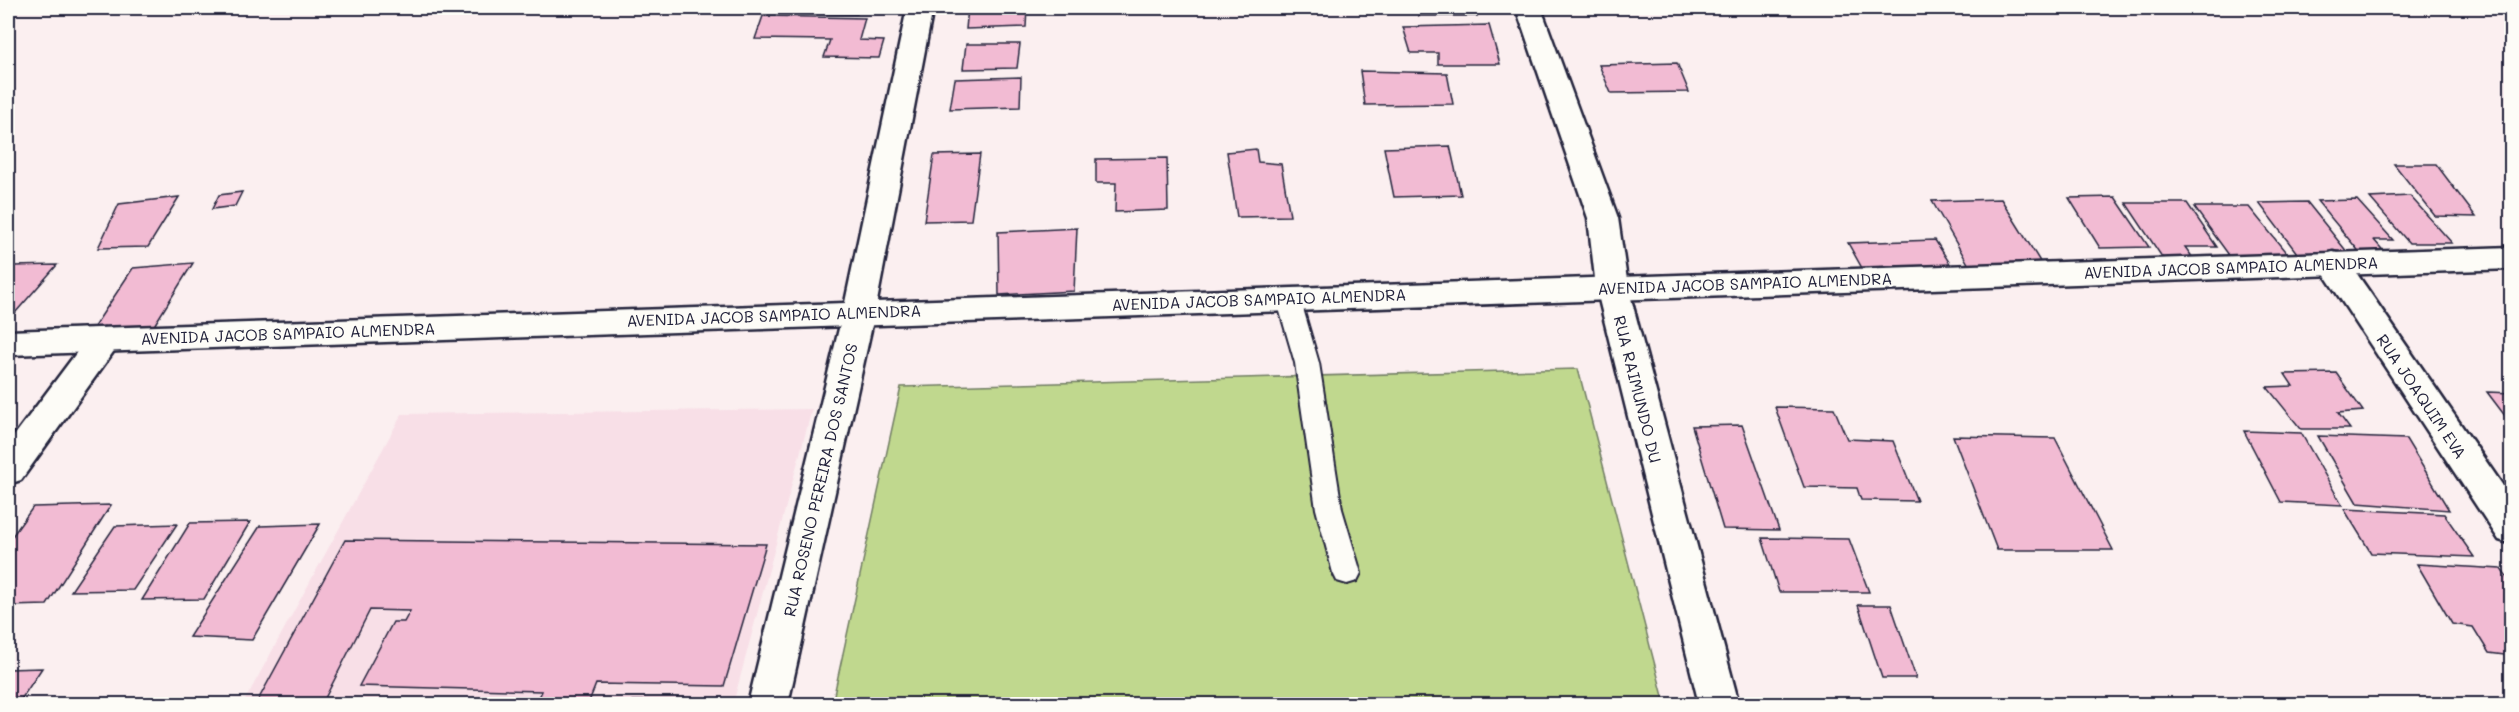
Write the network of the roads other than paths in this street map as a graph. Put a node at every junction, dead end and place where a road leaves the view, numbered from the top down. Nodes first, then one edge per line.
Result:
1 (920, 8) edge
2 (1528, 8) edge
3 (2511, 258) edge
4 (2333, 263) junction
5 (1612, 287) junction
6 (1288, 298) junction
7 (859, 312) junction
8 (104, 340) junction
9 (8, 343) edge
10 (8, 470) edge
11 (2511, 529) edge
12 (1347, 573) dead end
13 (768, 705) edge
14 (1719, 705) edge

1 - 7 main road, RUA ROSENO PEREIRA DOS SANTOS
2 - 5 main road, RUA RAIMUNDO DU
3 - 4 main road, AVENIDA JACOB SAMPAIO ALMENDRA
4 - 5 main road, AVENIDA JACOB SAMPAIO ALMENDRA
4 - 11 main road, RUA JOAQUIM EVA
5 - 6 main road, AVENIDA JACOB SAMPAIO ALMENDRA
5 - 14 main road, RUA RAIMUNDO DU
6 - 7 main road, AVENIDA JACOB SAMPAIO ALMENDRA
6 - 12 lane
7 - 8 main road, AVENIDA JACOB SAMPAIO ALMENDRA
7 - 13 main road, RUA ROSENO PEREIRA DOS SANTOS
8 - 9 main road, AVENIDA JACOB SAMPAIO ALMENDRA
8 - 10 main road

